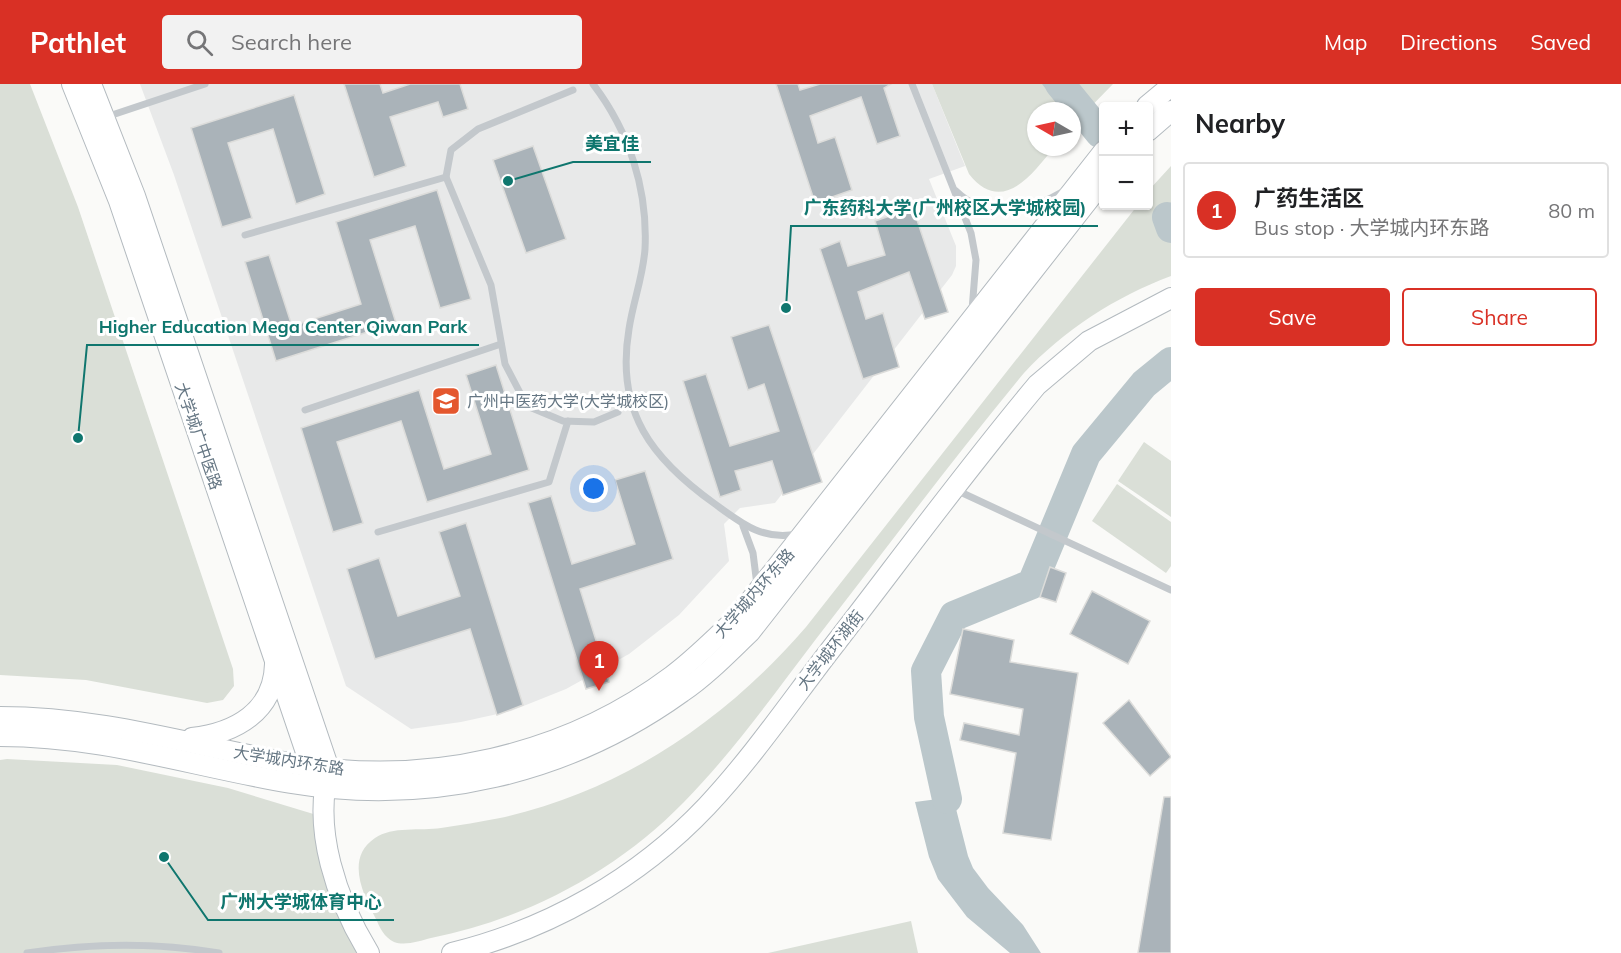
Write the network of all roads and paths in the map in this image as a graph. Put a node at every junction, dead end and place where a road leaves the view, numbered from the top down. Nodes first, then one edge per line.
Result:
1 (72, 84) edge
2 (91, 84) edge
3 (206, 84) edge
4 (593, 84) edge
5 (912, 84) edge
6 (1171, 86) edge
7 (573, 90) dead end
8 (1152, 102) edge
9 (1171, 111) edge
10 (106, 117) junction
11 (1153, 127) edge
12 (1100, 156) edge
13 (446, 177) junction
14 (1075, 184) junction
15 (1099, 186) edge
16 (954, 189) junction
17 (245, 235) dead end
18 (1171, 298) edge
19 (968, 323) junction
20 (501, 344) junction
21 (305, 411) dead end
22 (618, 412) dead end
23 (568, 421) junction
24 (954, 489) junction
25 (741, 524) junction
26 (807, 531) junction
27 (378, 532) dead end
28 (1171, 590) edge
29 (756, 596) junction
30 (275, 662) junction
31 (0, 717) edge
32 (0, 736) edge
33 (176, 739) junction
34 (321, 774) junction
35 (27, 953) edge
36 (219, 953) edge
37 (369, 953) edge
38 (452, 953) edge

1 - 30 main road, 大学城广中医路
2 - 10 main road, 大学城广中医路
3 - 10 lane
4 - 25 lane
5 - 16 lane
6 - 8 main road
7 - 13 lane
9 - 11 main road
10 - 34 main road, 大学城广中医路
12 - 14 main road, 大学城内环东路
13 - 17 lane
13 - 20 lane
14 - 16 lane
14 - 19 main road, 大学城内环东路
15 - 34 main road, 大学城内环东路
16 - 19 lane
18 - 24 main road, 大学城环湖街
19 - 26 main road, 大学城内环东路
20 - 21 lane
20 - 23 lane
22 - 23 lane
23 - 27 lane
24 - 28 lane
24 - 38 main road, 大学城环湖街
25 - 26 lane
25 - 29 lane
26 - 29 main road, 大学城内环东路
29 - 34 main road, 大学城内环东路
30 - 33 main road
30 - 34 main road, 大学城广中医路
31 - 33 main road, 大学城内环东路
32 - 34 main road, 大学城内环东路
33 - 34 main road, 大学城内环东路
34 - 37 main road, 大学城广中医路
35 - 36 lane

